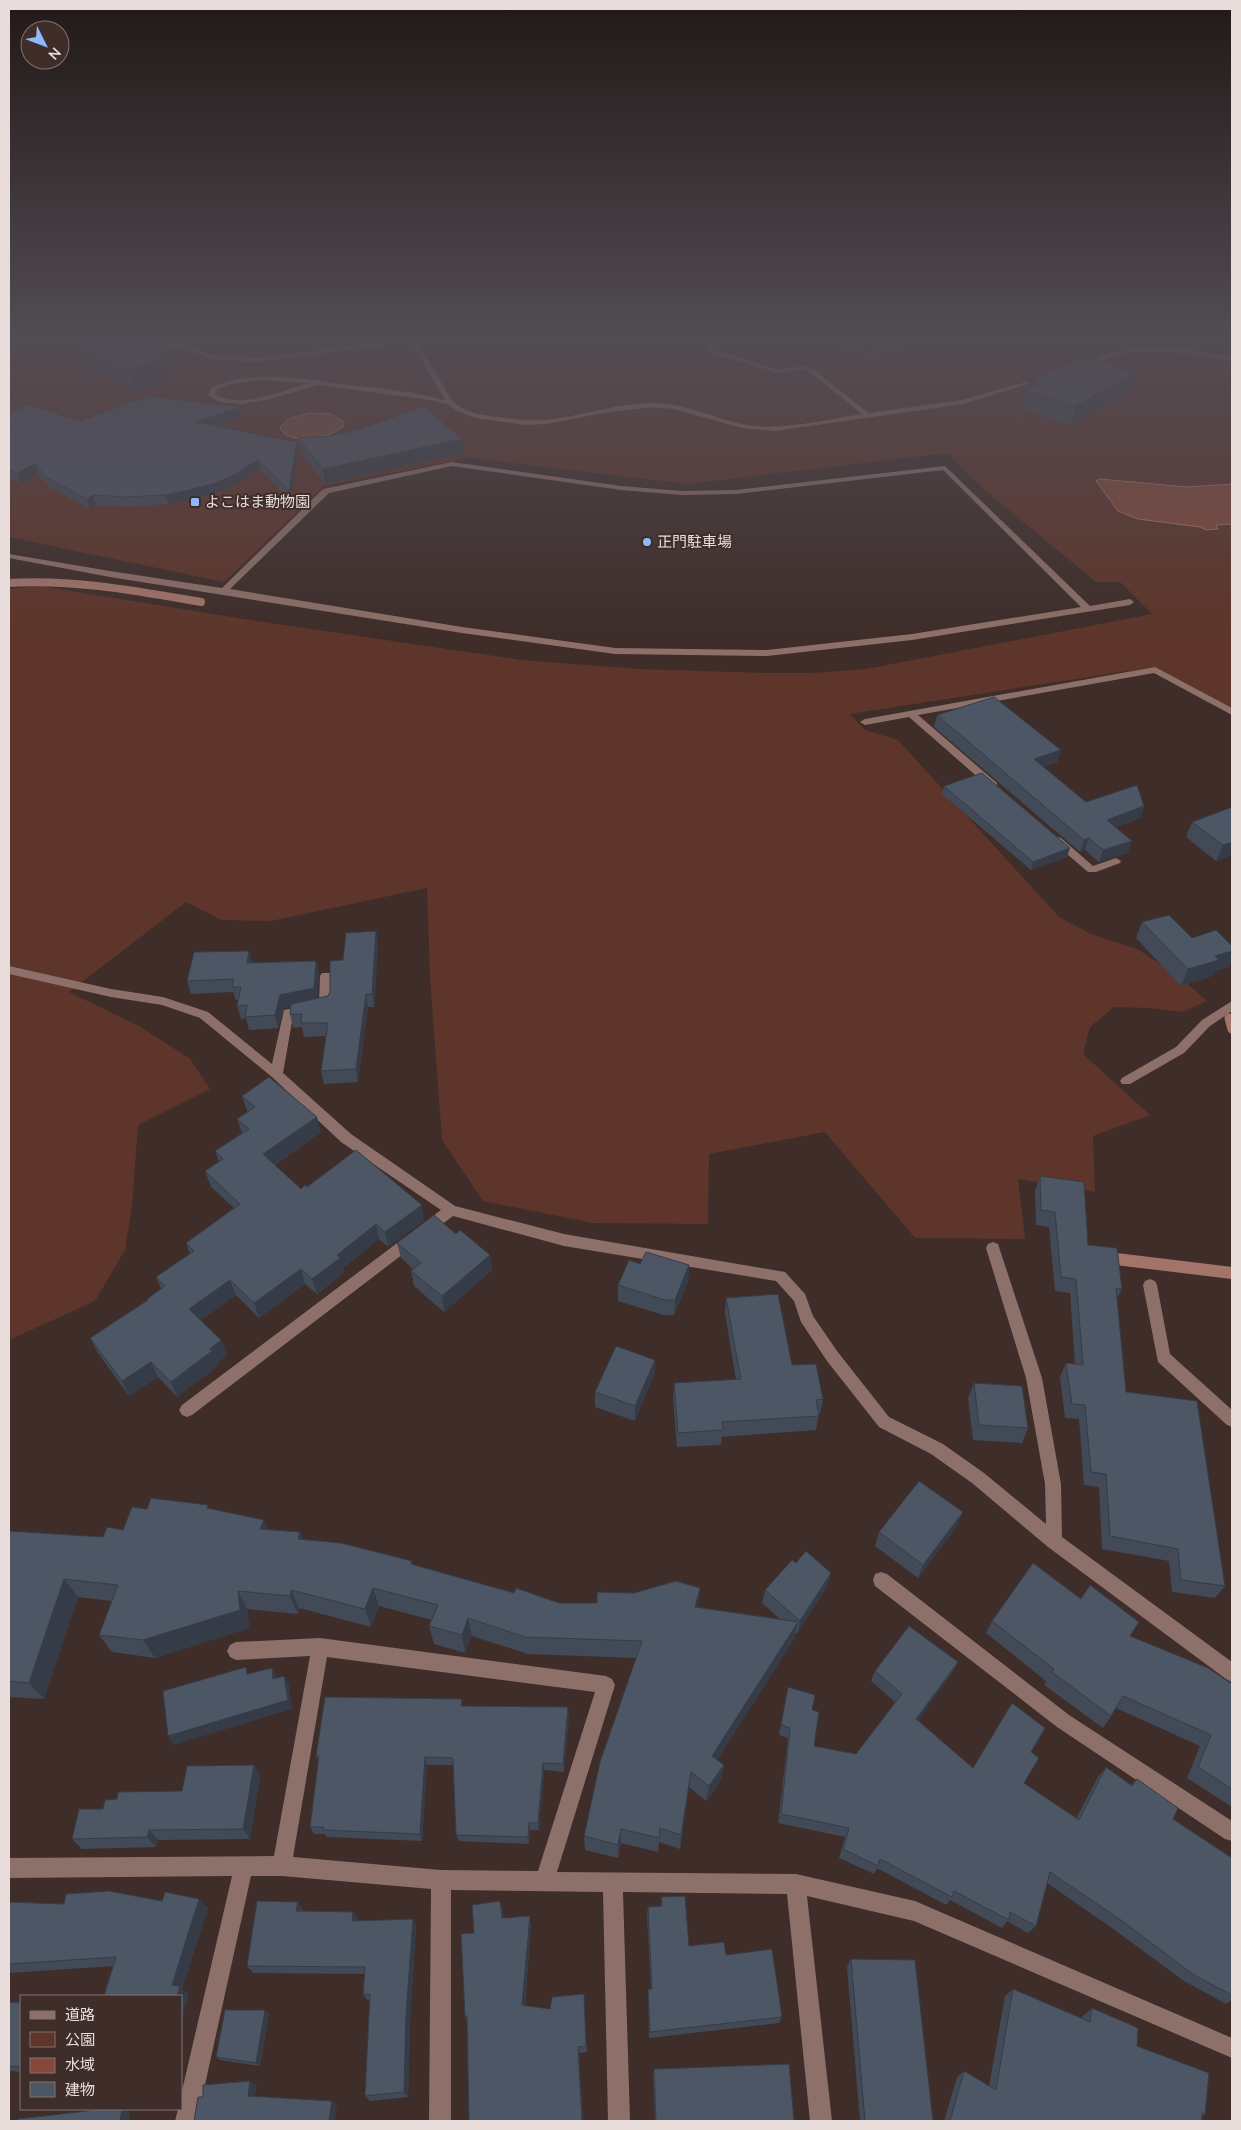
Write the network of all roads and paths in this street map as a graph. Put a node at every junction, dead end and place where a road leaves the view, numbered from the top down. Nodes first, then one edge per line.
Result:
1 (9, 556) edge
2 (224, 591) junction
3 (1130, 602) dead end
4 (1087, 608) junction
5 (1232, 712) edge
6 (912, 715) junction
7 (865, 722) dead end
8 (1002, 792) edge
9 (1047, 831) edge
10 (1116, 861) dead end
11 (9, 970) edge
12 (326, 976) dead end
13 (1232, 1006) edge
14 (276, 1074) junction
15 (1126, 1081) dead end
16 (452, 1210) junction
17 (994, 1248) dead end
18 (1150, 1285) dead end
19 (187, 1410) dead end
20 (1232, 1420) edge
21 (1054, 1541) junction
22 (881, 1580) dead end
23 (320, 1647) junction
24 (236, 1651) dead end
25 (1232, 1673) edge
26 (1232, 1832) edge
27 (244, 1866) junction
28 (282, 1866) junction
29 (9, 1868) edge
30 (441, 1880) junction
31 (544, 1882) junction
32 (613, 1883) junction
33 (796, 1884) junction
34 (1232, 2048) edge
35 (186, 2121) edge
36 (440, 2121) edge
37 (619, 2121) edge
38 (821, 2121) edge

1 - 2 street
2 - 4 street
2 - 4 street
3 - 4 street
5 - 6 street
6 - 7 street
6 - 8 street
9 - 10 street
11 - 14 street
12 - 14 street
13 - 15 street
14 - 16 street
16 - 19 street
16 - 21 street
17 - 21 street
18 - 20 street
21 - 25 street
22 - 26 street
23 - 24 street
23 - 28 street
23 - 31 street
27 - 28 street
27 - 29 street
27 - 35 street
28 - 30 street
30 - 31 street
30 - 36 street
31 - 32 street
32 - 33 street
32 - 37 street
33 - 34 street
33 - 38 street

